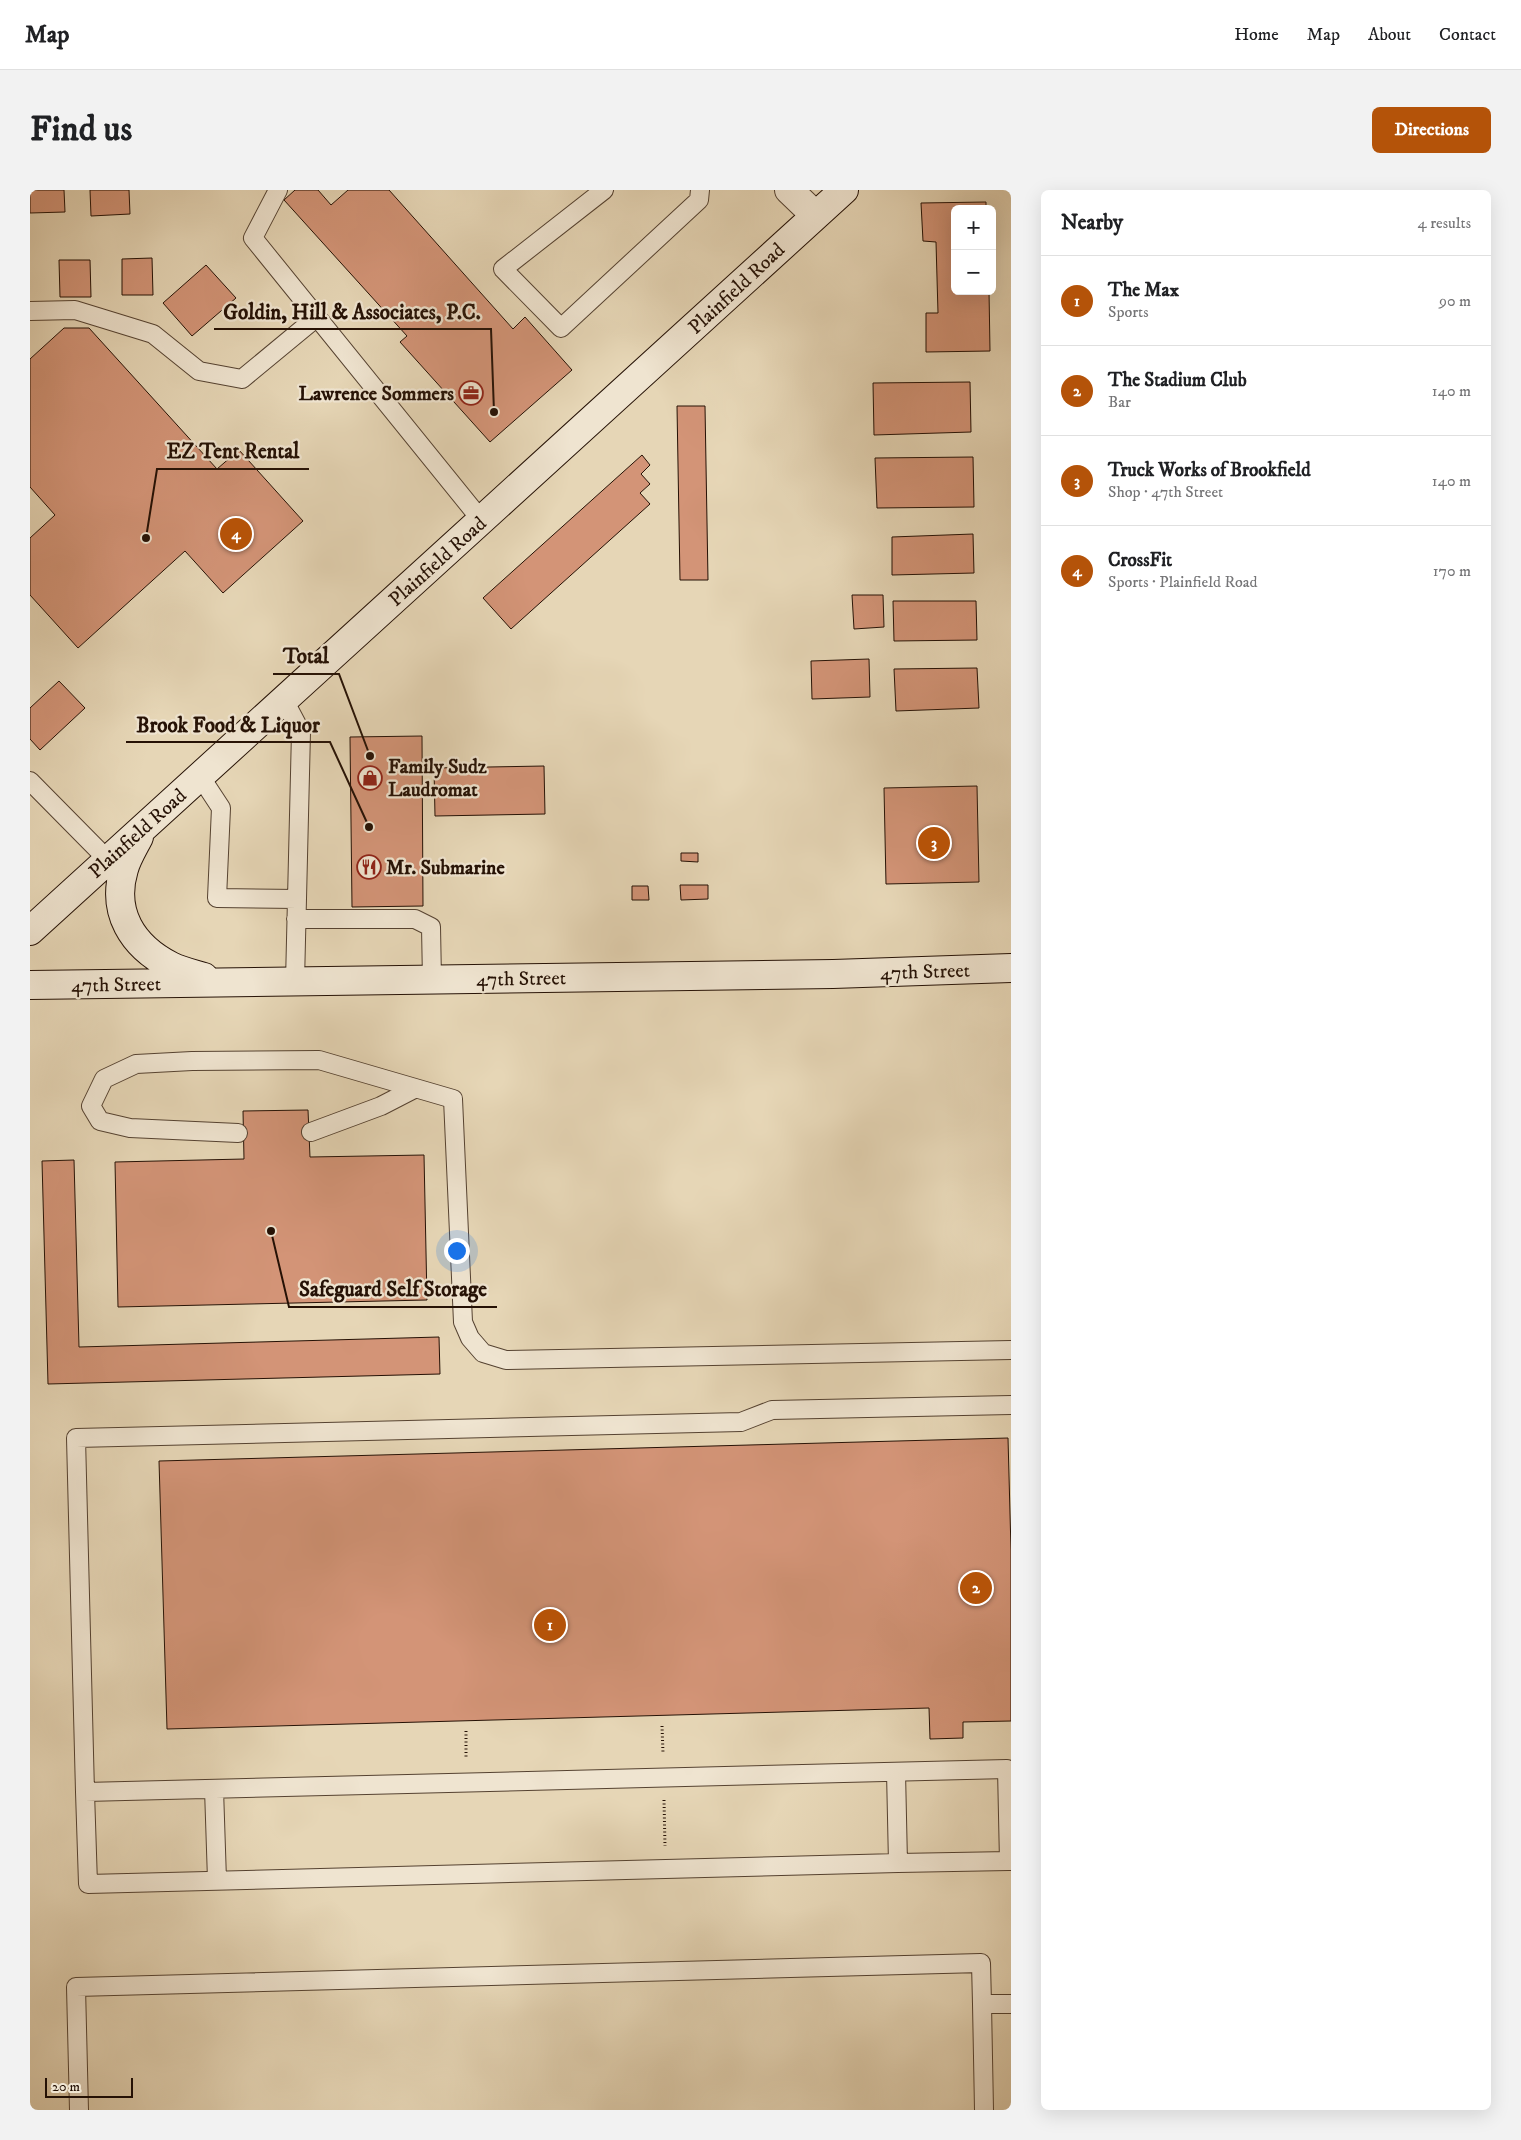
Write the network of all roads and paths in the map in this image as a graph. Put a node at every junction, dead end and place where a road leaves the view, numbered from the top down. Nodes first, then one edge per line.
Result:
1 (278, 190) edge
2 (604, 190) edge
3 (700, 190) edge
4 (788, 190) edge
5 (844, 190) edge
6 (815, 215) junction
7 (30, 311) edge
8 (317, 317) junction
9 (482, 521) junction
10 (284, 700) junction
11 (200, 776) junction
12 (30, 782) edge
13 (144, 827) junction
14 (108, 860) junction
15 (297, 899) junction
16 (296, 919) junction
17 (30, 931) edge
18 (1011, 968) edge
19 (432, 980) junction
20 (220, 982) junction
21 (294, 982) junction
22 (30, 986) edge
23 (414, 1089) junction
24 (238, 1132) dead end
25 (311, 1132) dead end
26 (1011, 1350) edge
27 (1011, 1405) edge
28 (896, 1772) junction
29 (214, 1789) junction
30 (85, 1792) junction
31 (1010, 1861) edge
32 (898, 1863) junction
33 (217, 1880) junction
34 (982, 2004) junction
35 (1011, 2004) edge
36 (79, 2110) edge
37 (984, 2110) edge

1 - 8 lane
2 - 3 lane
4 - 6 main road
5 - 6 main road, Plainfield Road
6 - 9 main road, Plainfield Road
7 - 8 lane
8 - 9 lane
9 - 10 main road, Plainfield Road
10 - 11 main road, Plainfield Road
10 - 15 lane
11 - 13 main road, Plainfield Road
11 - 15 lane
12 - 14 lane
13 - 14 main road, Plainfield Road
13 - 20 main road
14 - 17 main road, Plainfield Road
15 - 16 lane
16 - 19 lane
16 - 21 lane
18 - 19 main road, 47th Street
19 - 21 main road, 47th Street
20 - 21 main road, 47th Street
20 - 22 main road, 47th Street
23 - 24 lane
23 - 25 lane
23 - 26 lane
27 - 30 lane
28 - 29 lane
28 - 31 lane
28 - 32 lane
29 - 30 lane
29 - 33 lane
30 - 33 lane
31 - 32 lane
32 - 33 lane
34 - 35 lane
34 - 36 lane
34 - 37 lane

